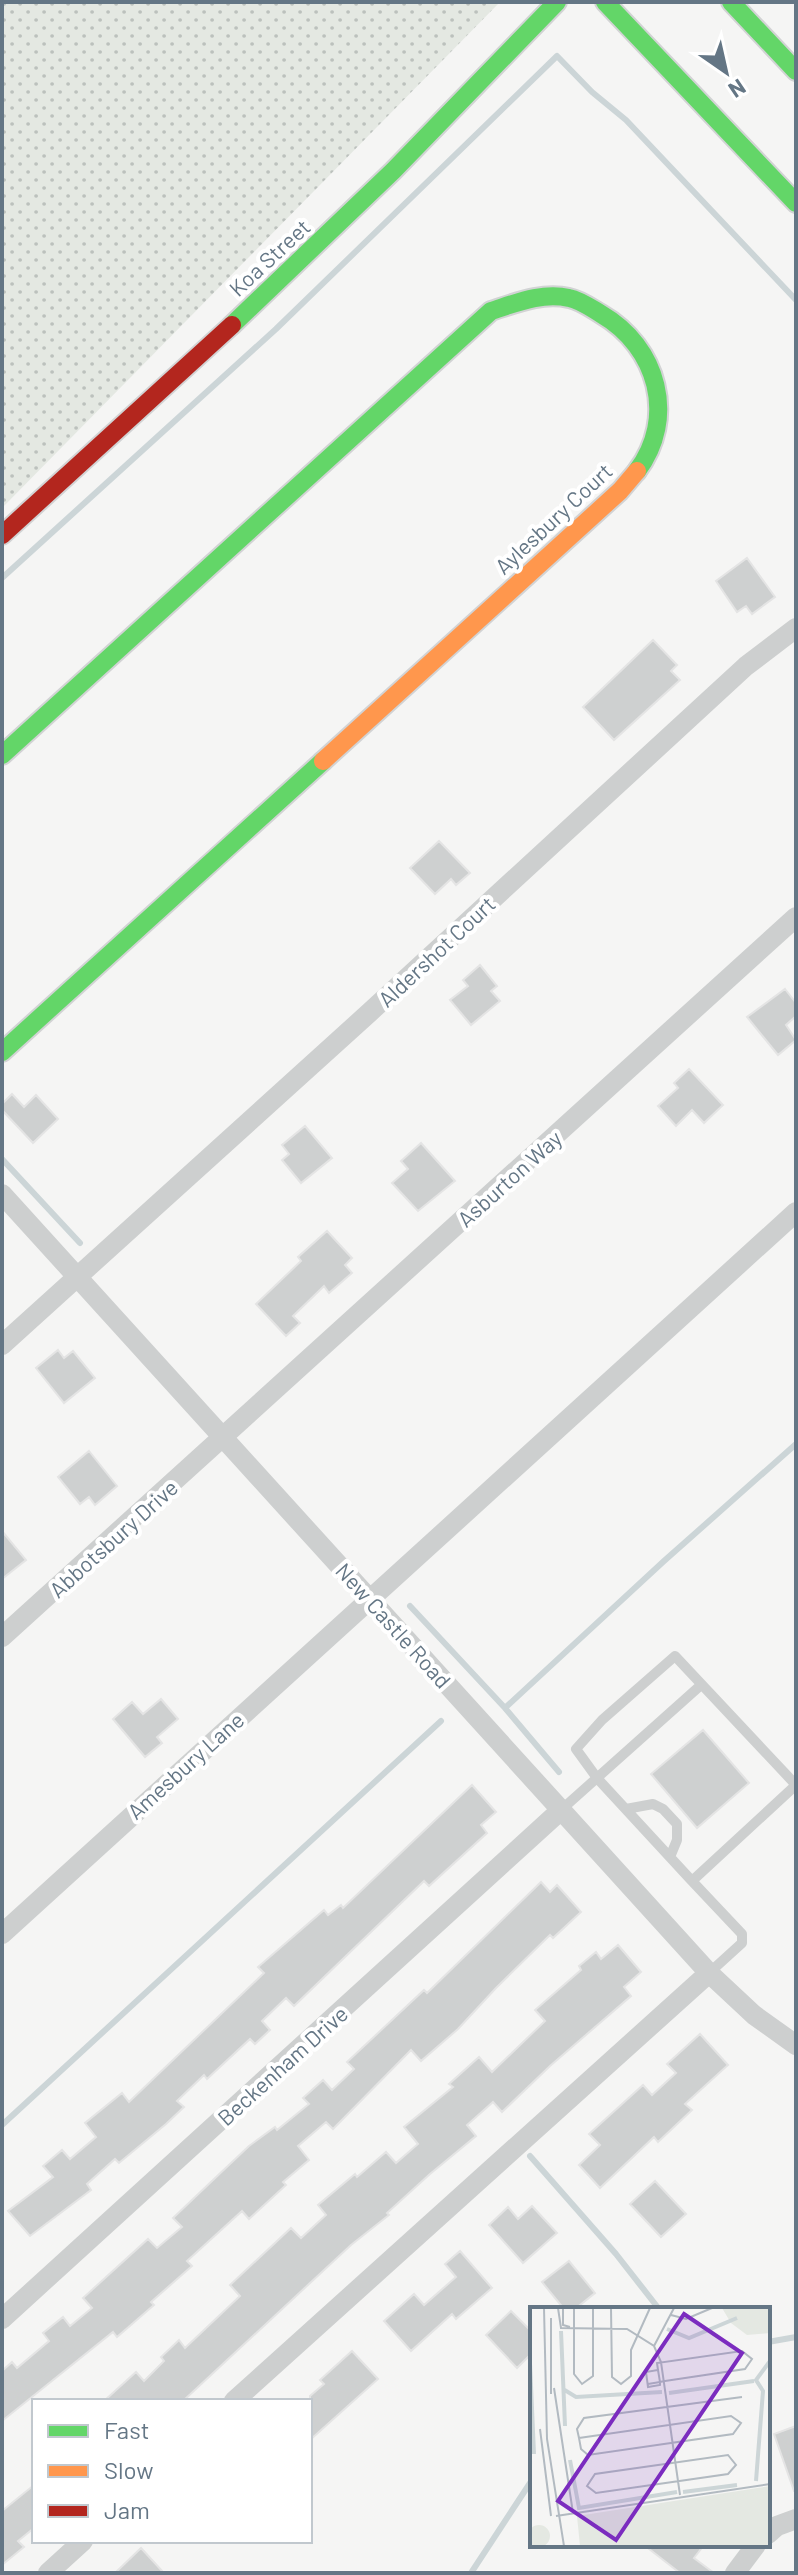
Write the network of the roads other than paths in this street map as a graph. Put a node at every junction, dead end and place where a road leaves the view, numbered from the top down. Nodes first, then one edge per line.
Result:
1 (557, 2) edge
2 (605, 2) edge
3 (731, 2) edge
4 (796, 71) edge
5 (796, 203) edge
6 (2, 535) edge
7 (796, 628) edge
8 (2, 755) edge
9 (796, 917) edge
10 (2, 1052) edge
11 (2, 1194) edge
12 (796, 1212) edge
13 (77, 1277) junction
14 (2, 1345) edge
15 (223, 1439) junction
16 (370, 1599) junction
17 (2, 1637) edge
18 (701, 1685) junction
19 (597, 1778) junction
20 (796, 1785) edge
21 (626, 1809) junction
22 (561, 1810) junction
23 (670, 1857) junction
24 (692, 1881) junction
25 (2, 1934) edge
26 (709, 1973) junction
27 (796, 2045) edge
28 (2, 2319) edge
29 (236, 2399) edge
30 (796, 2519) edge
31 (770, 2532) edge
32 (81, 2543) edge
33 (754, 2547) edge
34 (48, 2573) edge
35 (735, 2573) edge

1 - 6 main road, Koa Street
2 - 5 main road
3 - 4 main road
7 - 13 street, Aldershot Court
8 - 10 main road, Aylesbury Court
9 - 15 street, Asburton Way
11 - 13 street, New Castle Road
12 - 16 street
13 - 14 street
13 - 15 street, New Castle Road
15 - 16 street, New Castle Road
15 - 17 street, Abbotsbury Drive
16 - 22 street, New Castle Road
16 - 25 street, Amesbury Lane
18 - 19 lane
18 - 19 lane
18 - 20 lane
19 - 21 lane
19 - 22 lane
20 - 24 lane
21 - 23 lane
21 - 23 lane
22 - 26 street, New Castle Road
22 - 28 street, Beckenham Drive
23 - 24 lane
24 - 26 lane
26 - 27 street, New Castle Road
26 - 29 street
30 - 31 street
32 - 34 street
33 - 35 street

